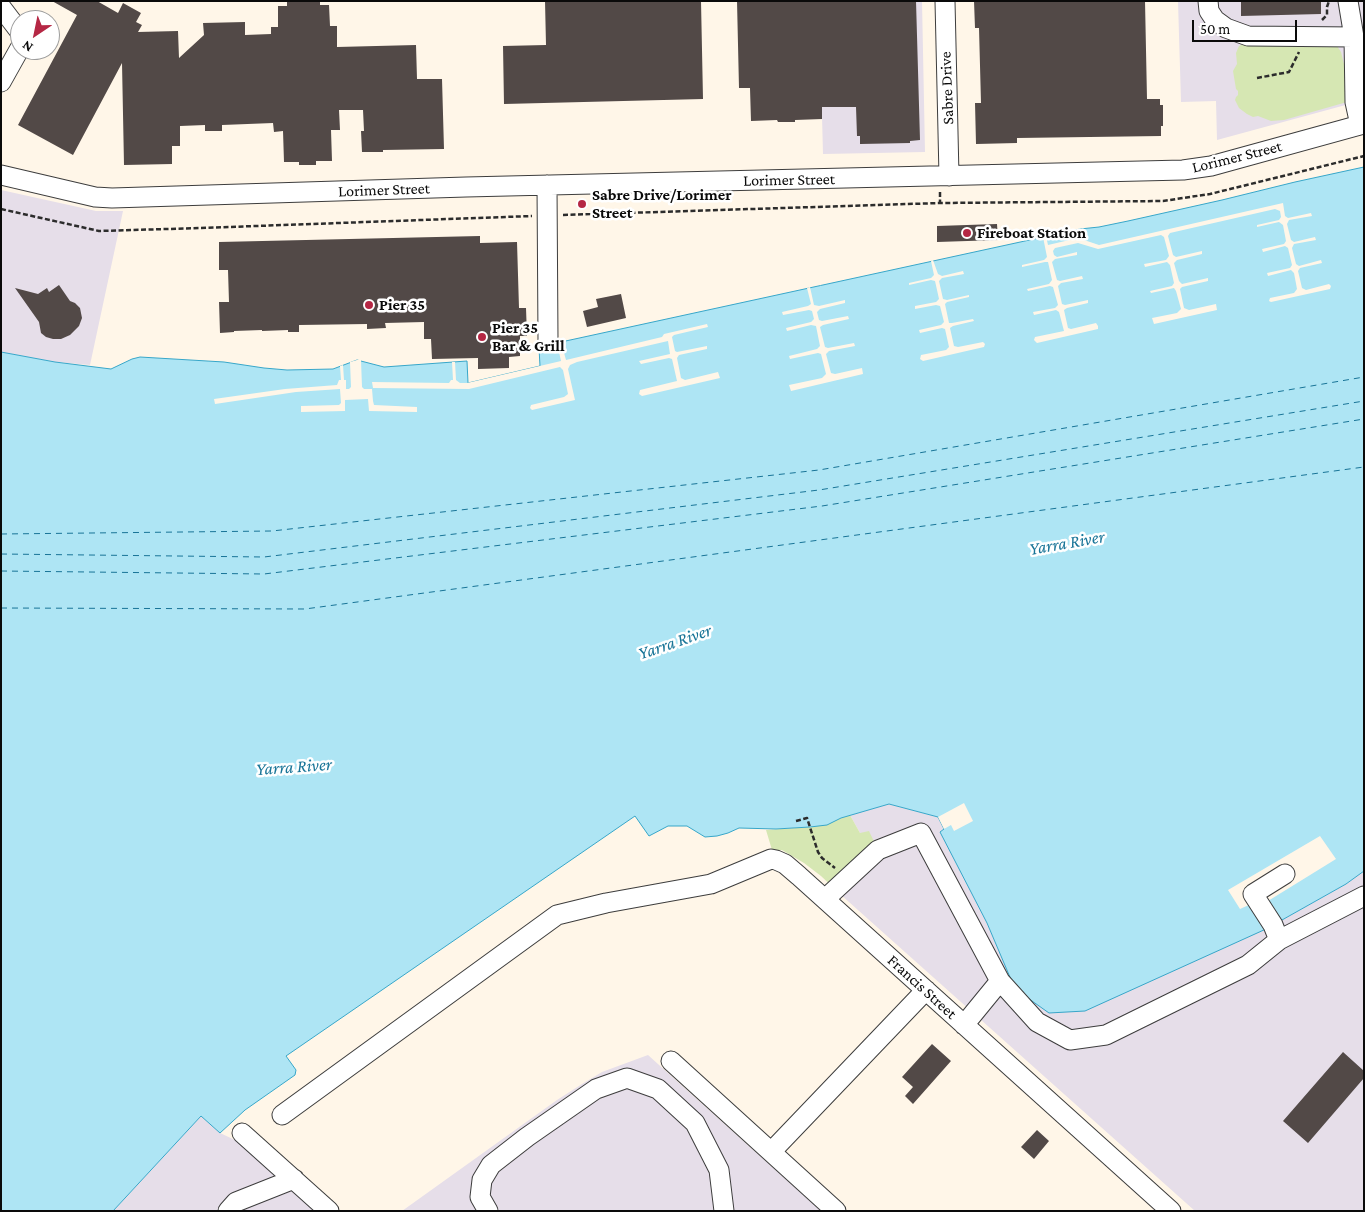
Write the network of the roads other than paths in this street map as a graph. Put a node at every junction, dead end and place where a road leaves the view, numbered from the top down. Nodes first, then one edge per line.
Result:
1 (945, 1) edge
2 (1208, 1) edge
3 (1348, 1) edge
4 (1, 7) edge
5 (10, 19) edge
6 (1354, 37) junction
7 (13, 60) edge
8 (1, 82) edge
9 (1362, 125) edge
10 (1, 176) edge
11 (950, 176) junction
12 (547, 185) junction
13 (548, 340) dead end
14 (1285, 874) dead end
15 (1364, 896) edge
16 (824, 899) junction
17 (1279, 940) junction
18 (1000, 981) junction
19 (926, 990) junction
20 (964, 1025) junction
21 (671, 1061) dead end
22 (282, 1115) dead end
23 (242, 1133) dead end
24 (772, 1152) junction
25 (294, 1179) junction
26 (228, 1211) edge
27 (329, 1211) edge
28 (488, 1211) edge
29 (724, 1211) edge
30 (836, 1211) edge
31 (1170, 1211) edge

1 - 11 street, Sabre Drive
2 - 6 street
3 - 6 street
4 - 5 street
6 - 9 street
7 - 8 street
9 - 11 street, Lorimer Street
10 - 12 street, Lorimer Street
11 - 12 street, Lorimer Street
12 - 13 street
14 - 17 street
15 - 17 street
16 - 18 street
16 - 19 street, Francis Street
16 - 22 street, Francis Street
17 - 18 street
18 - 20 street
19 - 20 street, Francis Street
19 - 24 street
20 - 31 street, Francis Street
21 - 24 street
23 - 25 street
24 - 30 street
25 - 26 street
25 - 27 street
28 - 29 street

